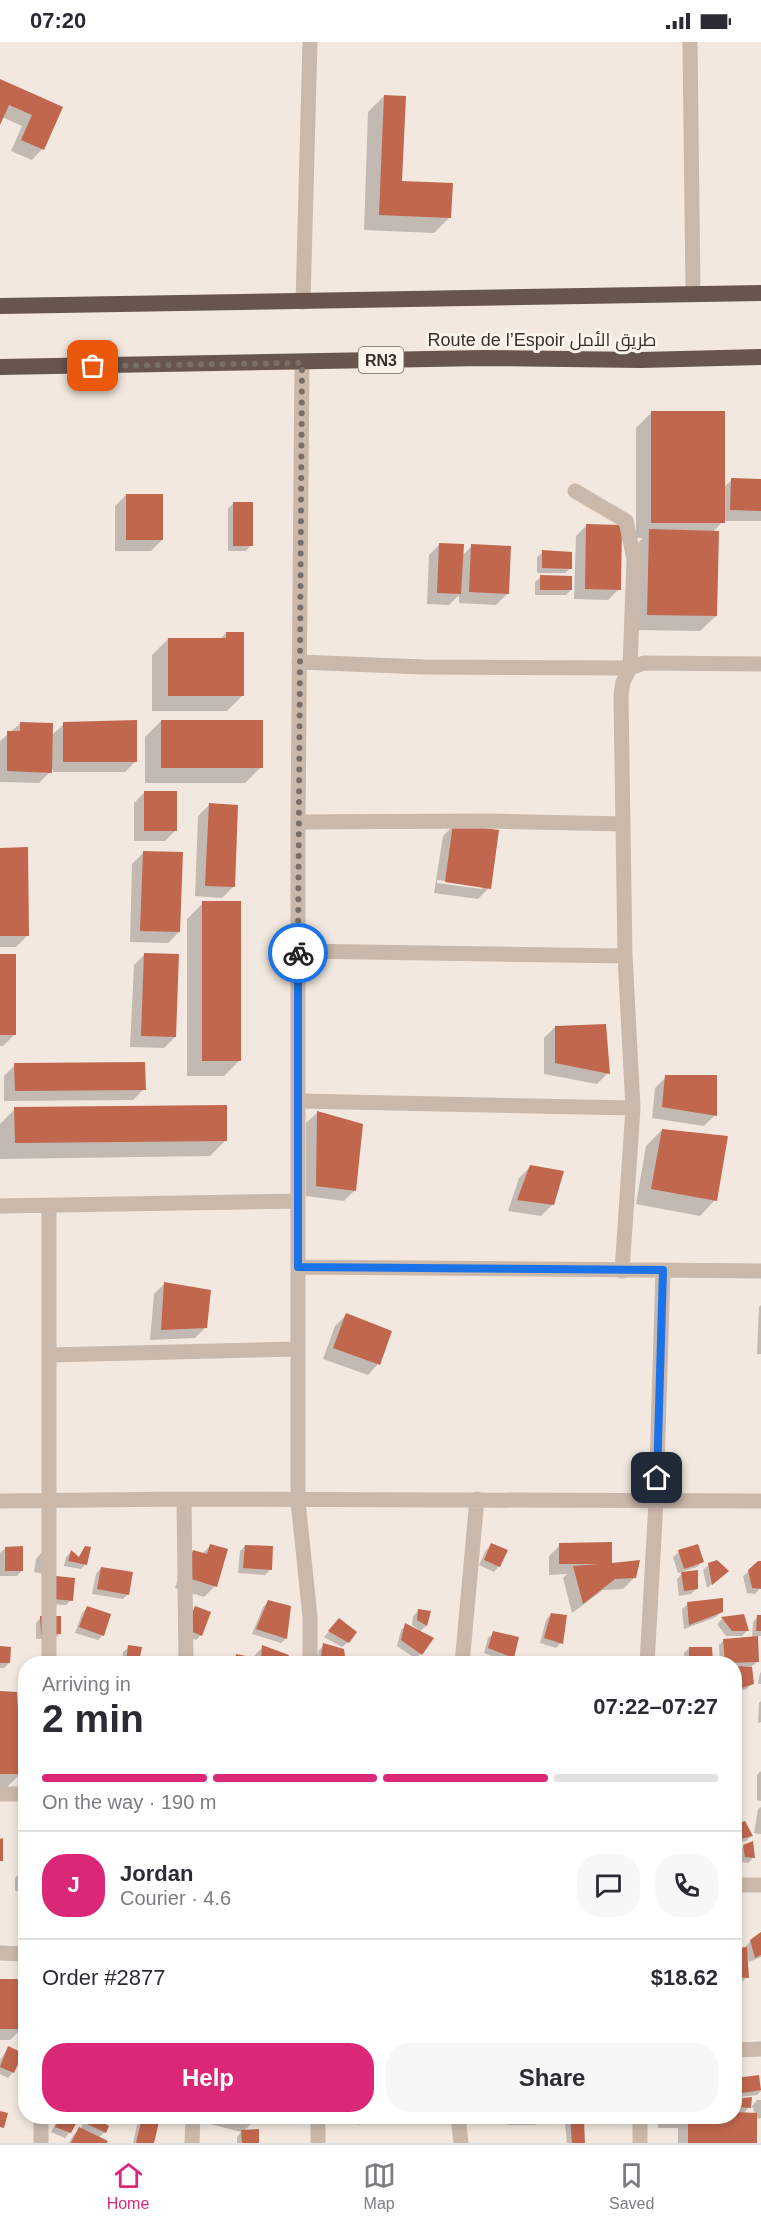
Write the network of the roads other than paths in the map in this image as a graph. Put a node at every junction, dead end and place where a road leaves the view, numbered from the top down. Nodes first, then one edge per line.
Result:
1 (310, 42) edge
2 (690, 42) edge
3 (693, 293) junction
4 (761, 293) edge
5 (303, 302) junction
6 (0, 306) edge
7 (761, 357) edge
8 (302, 363) junction
9 (0, 367) edge
10 (575, 491) dead end
11 (299, 662) junction
12 (761, 664) edge
13 (630, 668) junction
14 (298, 822) junction
15 (623, 824) junction
16 (298, 951) junction
17 (625, 956) junction
18 (298, 1101) junction
19 (633, 1108) junction
20 (298, 1201) junction
21 (0, 1206) edge
22 (50, 1206) junction
23 (298, 1267) junction
24 (663, 1270) junction
25 (622, 1271) junction
26 (761, 1271) edge
27 (298, 1349) junction
28 (50, 1355) junction
29 (184, 1499) junction
30 (477, 1499) junction
31 (0, 1501) edge
32 (298, 1501) junction
33 (656, 1501) junction
34 (761, 1501) edge
35 (50, 1502) junction
36 (50, 1656) edge
37 (186, 1656) edge
38 (310, 1656) edge
39 (463, 1656) edge
40 (647, 1656) edge
41 (0, 1794) edge
42 (18, 1794) edge
43 (742, 1885) edge
44 (761, 1886) edge
45 (0, 1953) edge
46 (18, 1954) edge
47 (761, 2049) edge
48 (742, 2050) edge
49 (41, 2124) edge
50 (193, 2124) edge
51 (318, 2124) edge
52 (459, 2124) edge
53 (640, 2124) edge
54 (41, 2143) edge
55 (192, 2143) edge
56 (318, 2143) edge
57 (461, 2143) edge
58 (640, 2143) edge

1 - 5 street
2 - 3 street
3 - 4 highway
3 - 5 highway
5 - 6 highway
7 - 8 highway, Route de l’Espoir طريق الأمل / RN3
8 - 9 highway, Route de l’Espoir طريق الأمل / RN3
8 - 11 street
10 - 13 street
11 - 13 street
11 - 14 street
12 - 13 street
13 - 15 street
14 - 15 street
14 - 16 street
15 - 17 street
16 - 17 street
16 - 18 street
17 - 19 street
18 - 19 street
18 - 20 street
19 - 25 street
20 - 22 street
20 - 23 street
21 - 22 street
22 - 28 street
23 - 25 street
23 - 27 street
24 - 25 street
24 - 26 street
24 - 33 street
27 - 28 street
27 - 32 street
28 - 35 street
29 - 32 street
29 - 35 street
29 - 37 street
30 - 32 street
30 - 33 street
30 - 39 street
31 - 35 street
32 - 38 street
33 - 34 street
33 - 40 street
35 - 36 street
41 - 42 street
43 - 44 street
45 - 46 street
47 - 48 street
49 - 54 street
50 - 55 street
51 - 56 street
52 - 57 street
53 - 58 street

